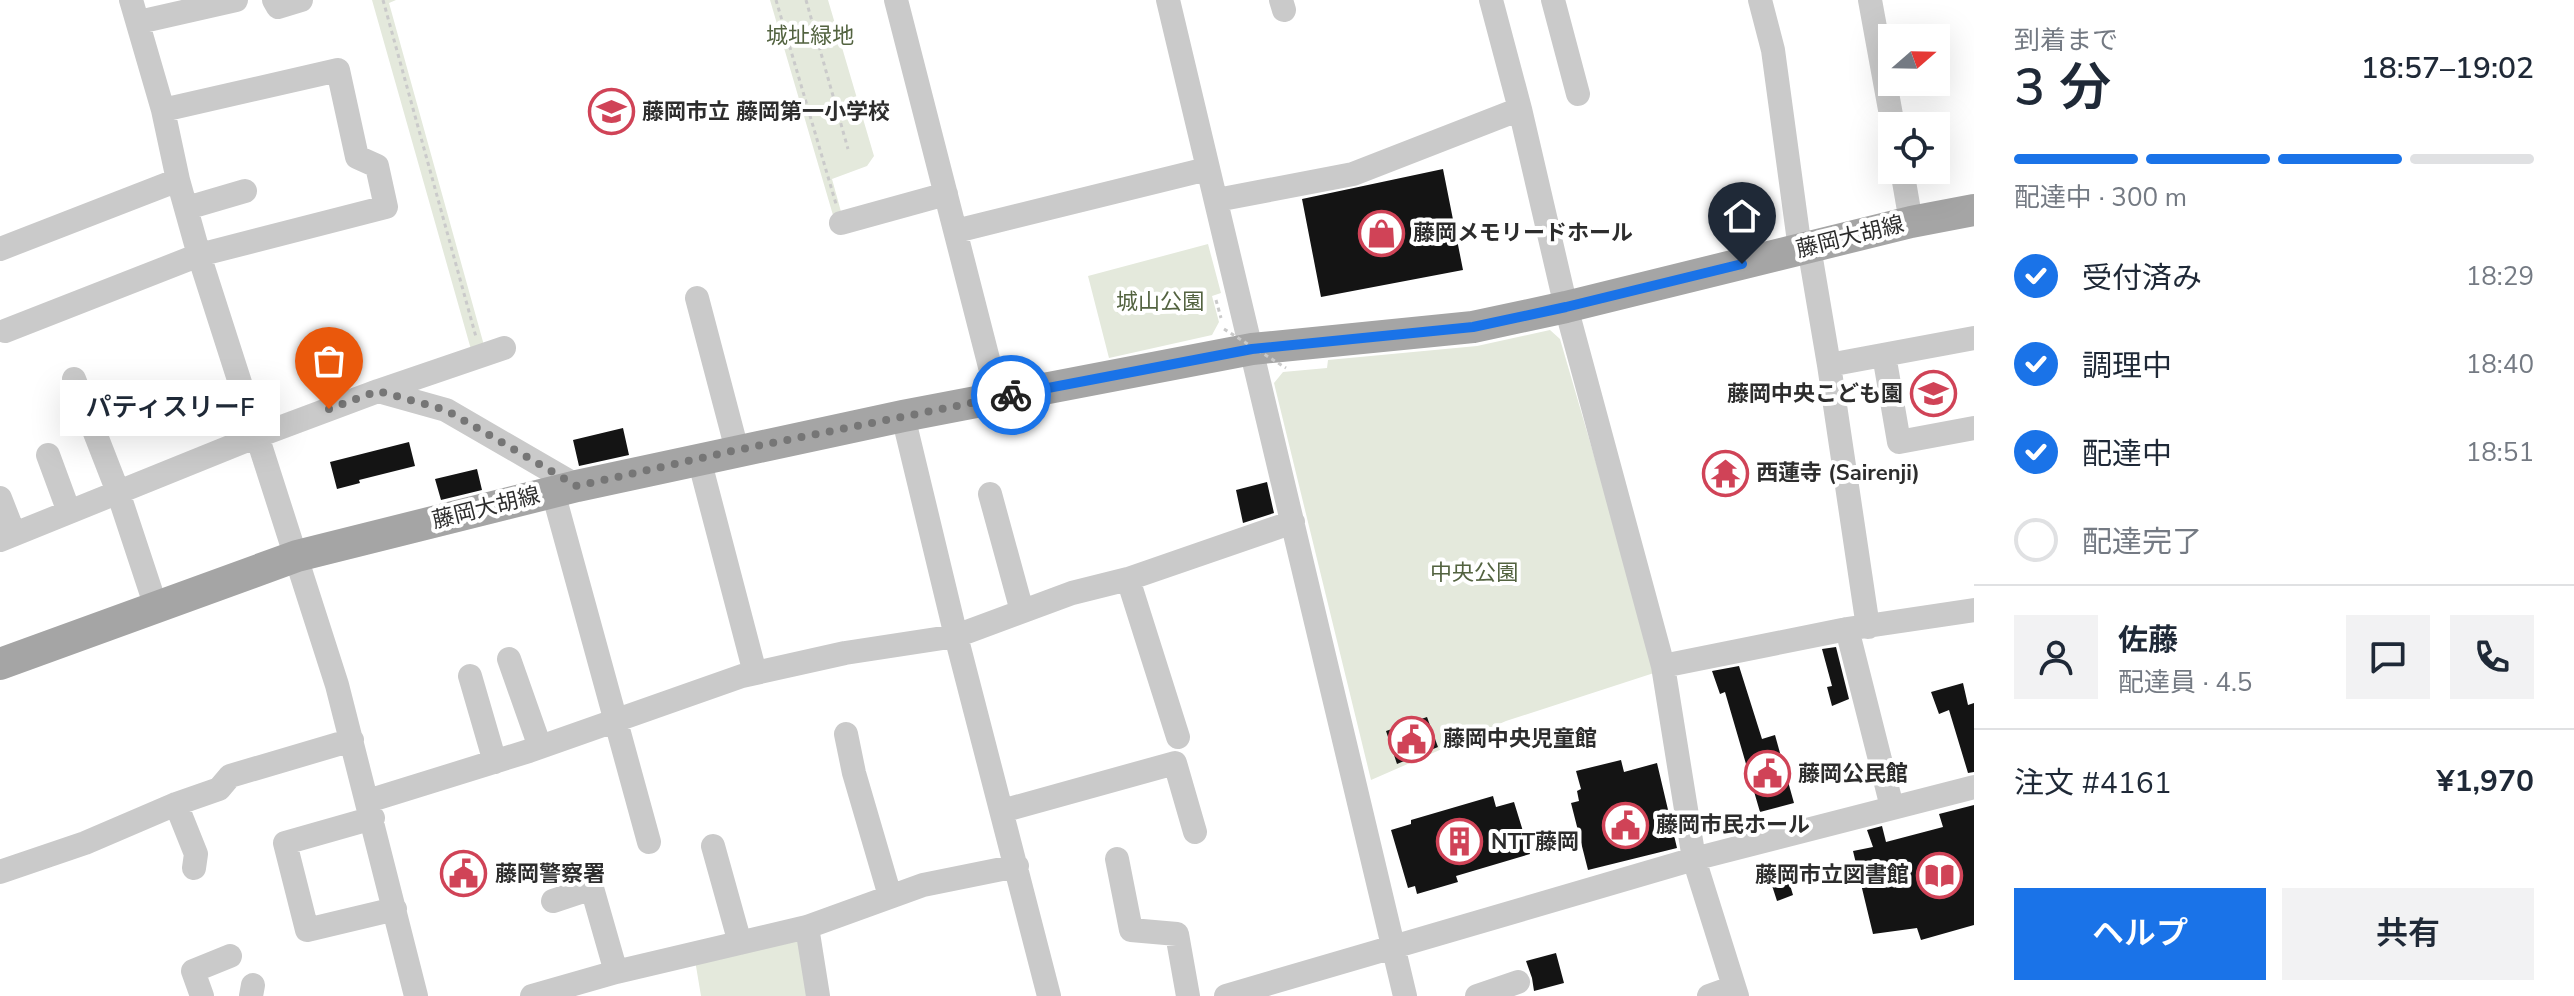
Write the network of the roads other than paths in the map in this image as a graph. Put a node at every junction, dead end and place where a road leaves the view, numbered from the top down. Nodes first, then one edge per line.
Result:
1 (236, 0) edge
2 (274, 0) edge
3 (301, 0) edge
4 (896, 0) edge
5 (1168, 0) edge
6 (1553, 0) edge
7 (1760, 0) edge
8 (1870, 0) edge
9 (1494, 1) edge
10 (135, 11) edge
11 (1578, 94) dead end
12 (1520, 109) junction
13 (163, 110) junction
14 (1890, 112) edge
15 (1207, 169) junction
16 (178, 180) junction
17 (1904, 184) edge
18 (245, 191) dead end
19 (946, 194) junction
20 (1217, 200) junction
21 (187, 208) junction
22 (1974, 212) edge
23 (1911, 222) junction
24 (841, 223) road end
25 (956, 231) junction
26 (1805, 248) junction
27 (0, 249) edge
28 (199, 255) junction
29 (697, 298) dead end
30 (1566, 307) junction
31 (5, 331) dead end
32 (1974, 338) edge
33 (1252, 349) junction
34 (493, 352) road end
35 (1884, 355) junction
36 (1829, 365) junction
37 (74, 379) dead end
38 (378, 391) junction
39 (998, 398) junction
40 (903, 416) junction
41 (1974, 428) edge
42 (255, 437) junction
43 (737, 450) junction
44 (48, 455) dead end
45 (699, 459) junction
46 (565, 489) junction
47 (118, 492) junction
48 (990, 494) dead end
49 (0, 498) edge
50 (69, 512) junction
51 (1293, 522) junction
52 (7, 537) edge
53 (297, 556) junction
54 (1128, 579) junction
55 (156, 607) junction
56 (1974, 610) edge
57 (1022, 611) junction
58 (1857, 628) junction
59 (956, 636) junction
60 (509, 659) dead end
61 (0, 664) edge
62 (1663, 666) junction
63 (755, 673) junction
64 (470, 676) dead end
65 (614, 720) junction
66 (846, 734) dead end
67 (1178, 737) dead end
68 (352, 740) junction
69 (540, 747) junction
70 (495, 762) junction
71 (1974, 787) edge
72 (176, 804) junction
73 (1892, 807) junction
74 (371, 810) junction
75 (1002, 811) junction
76 (1195, 832) dead end
77 (649, 842) dead end
78 (713, 846) dead end
79 (1117, 859) dead end
80 (1694, 859) junction
81 (1017, 866) junction
82 (194, 868) dead end
83 (0, 872) edge
84 (890, 896) junction
85 (553, 901) dead end
86 (395, 909) junction
87 (807, 927) junction
88 (740, 943) junction
89 (1395, 948) junction
90 (230, 956) dead end
91 (616, 972) junction
92 (1518, 982) dead end
93 (1735, 992) edge
94 (202, 996) edge
95 (416, 996) edge
96 (532, 996) edge
97 (818, 996) edge
98 (1049, 996) edge
99 (1188, 996) edge
100 (1226, 996) edge
101 (1405, 996) edge
102 (1477, 996) edge
103 (1709, 996) edge

1 - 10 street
2 - 3 street
4 - 19 street
5 - 15 street
6 - 11 street
7 - 26 street
8 - 14 street
9 - 12 street
10 - 13 street
12 - 20 street
12 - 30 street
13 - 16 street
13 - 28 street
15 - 20 street
15 - 25 street
16 - 21 street
16 - 27 street
17 - 23 street
18 - 21 street
19 - 24 street
19 - 25 street
20 - 33 street
21 - 28 street
22 - 23 main road, 藤岡大胡線
23 - 26 main road, 藤岡大胡線
25 - 39 street
26 - 30 main road, 藤岡大胡線
26 - 36 street
28 - 31 street
28 - 42 street
29 - 43 street
30 - 33 main road, 藤岡大胡線
30 - 62 street
32 - 35 street
33 - 39 main road, 藤岡大胡線
33 - 51 street
34 - 38 street
35 - 36 street
35 - 41 street
36 - 58 street
37 - 47 street
38 - 42 street
38 - 46 street
39 - 40 main road, 藤岡大胡線
40 - 43 main road, 藤岡大胡線
40 - 59 street
42 - 47 street
42 - 53 street
43 - 45 main road, 藤岡大胡線
44 - 50 street
45 - 46 main road, 藤岡大胡線
45 - 63 street
46 - 53 main road, 藤岡大胡線
46 - 65 street
47 - 50 street
47 - 55 street
48 - 57 street
49 - 52 street
50 - 52 street
51 - 54 street
51 - 89 street
53 - 55 main road, 藤岡大胡線
53 - 68 street
54 - 57 street
54 - 67 street
55 - 61 main road, 藤岡大胡線
56 - 58 street
57 - 59 street
58 - 62 street
58 - 73 street
59 - 63 street
59 - 75 street
60 - 69 street
62 - 80 street
63 - 65 street
64 - 70 street
65 - 69 street
65 - 77 street
66 - 84 street
68 - 72 street
68 - 74 street
69 - 70 street
70 - 74 street
71 - 73 street
72 - 82 street
72 - 83 street
73 - 80 street
74 - 86 street
74 - 86 street
75 - 76 street
75 - 81 street
78 - 88 street
79 - 99 street
80 - 89 street
80 - 93 street
81 - 84 street
81 - 98 street
84 - 87 street
85 - 91 street
86 - 95 street
87 - 88 street
87 - 97 street
88 - 91 street
89 - 100 street
89 - 101 street
90 - 94 street
91 - 96 street
92 - 102 street
93 - 103 street

